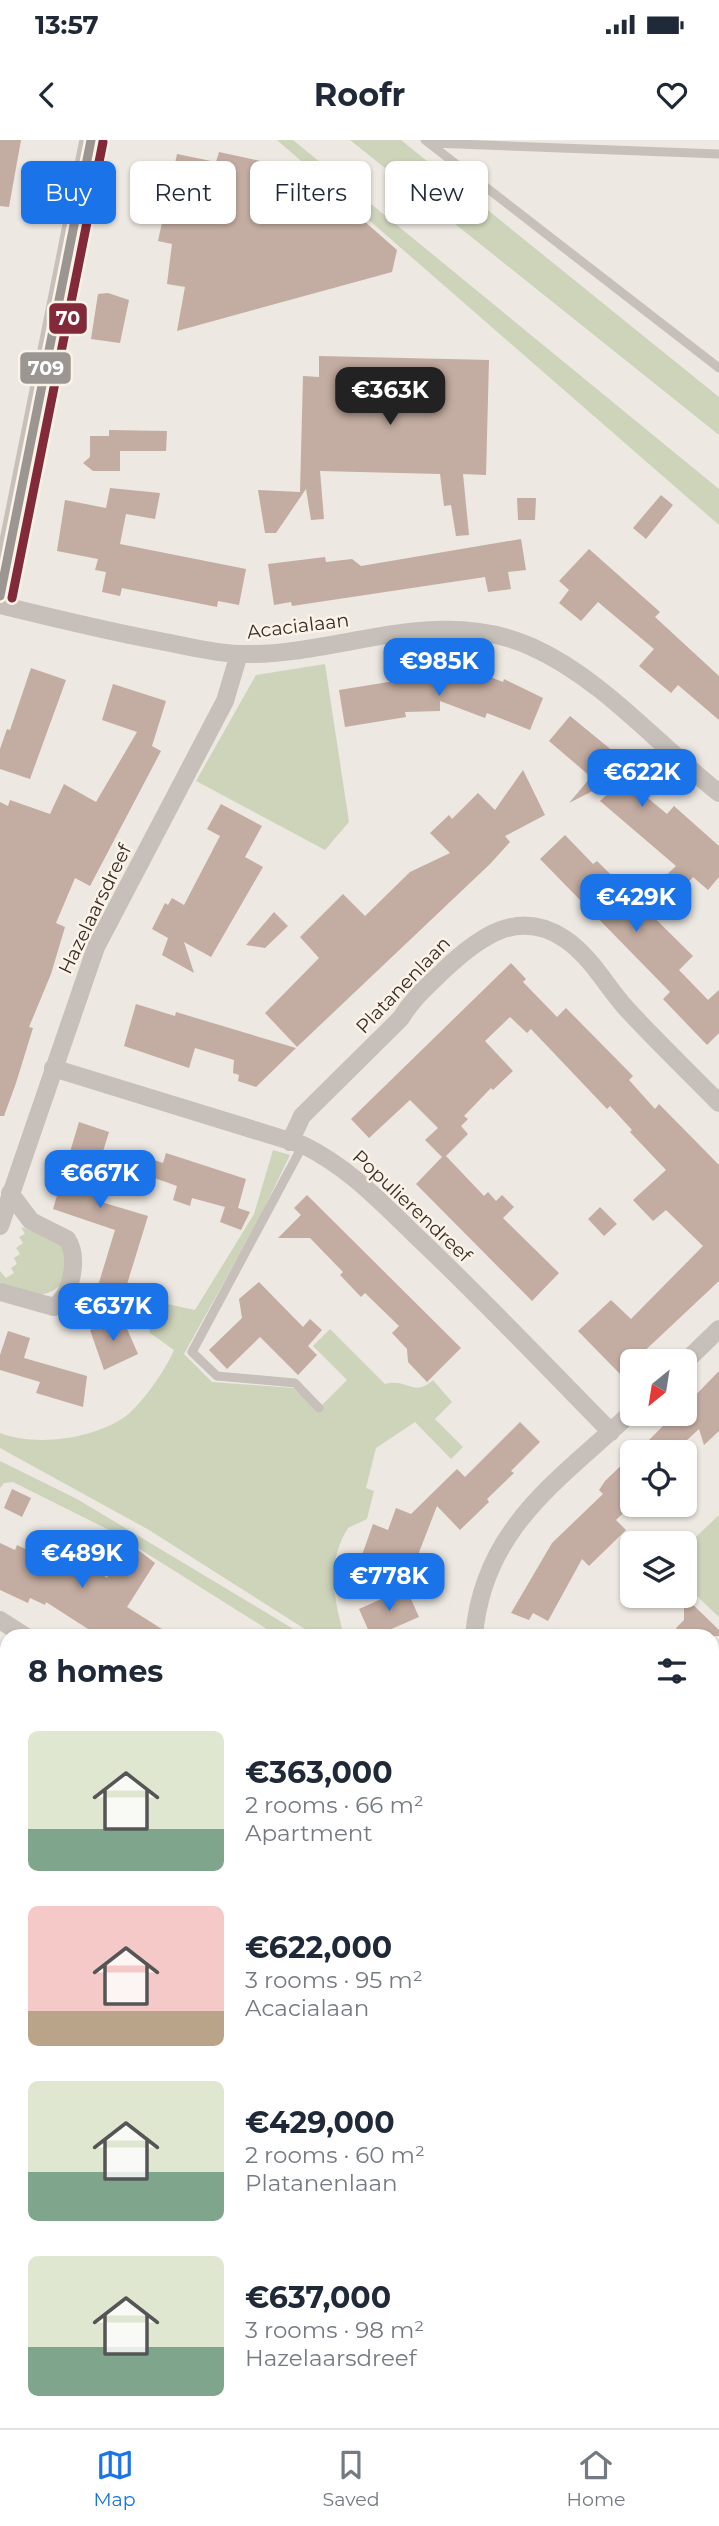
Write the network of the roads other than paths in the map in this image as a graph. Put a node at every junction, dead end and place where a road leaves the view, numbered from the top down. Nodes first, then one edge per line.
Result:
1 (91, 140) edge
2 (427, 141) edge
3 (719, 154) edge
4 (719, 369) edge
5 (0, 596) edge
6 (0, 605) edge
7 (239, 654) junction
8 (719, 793) edge
9 (53, 1068) junction
10 (719, 1103) edge
11 (297, 1144) junction
12 (10, 1193) junction
13 (0, 1226) edge
14 (0, 1292) edge
15 (719, 1329) edge
16 (697, 1350) edge
17 (320, 1408) dead end
18 (620, 1423) edge
19 (611, 1432) junction
20 (475, 1629) edge

1 - 5 street
2 - 3 lane
2 - 4 lane
6 - 7 street, Acacialaan
7 - 8 street, Acacialaan
7 - 9 street, Hazelaarsdreef
9 - 11 street, Populierendreef
9 - 12 street, Hazelaarsdreef
10 - 11 street, Platanenlaan
11 - 17 lane
11 - 19 street, Populierendreef
12 - 13 street, Hazelaarsdreef
12 - 14 street
15 - 16 street
18 - 19 street
19 - 20 street

